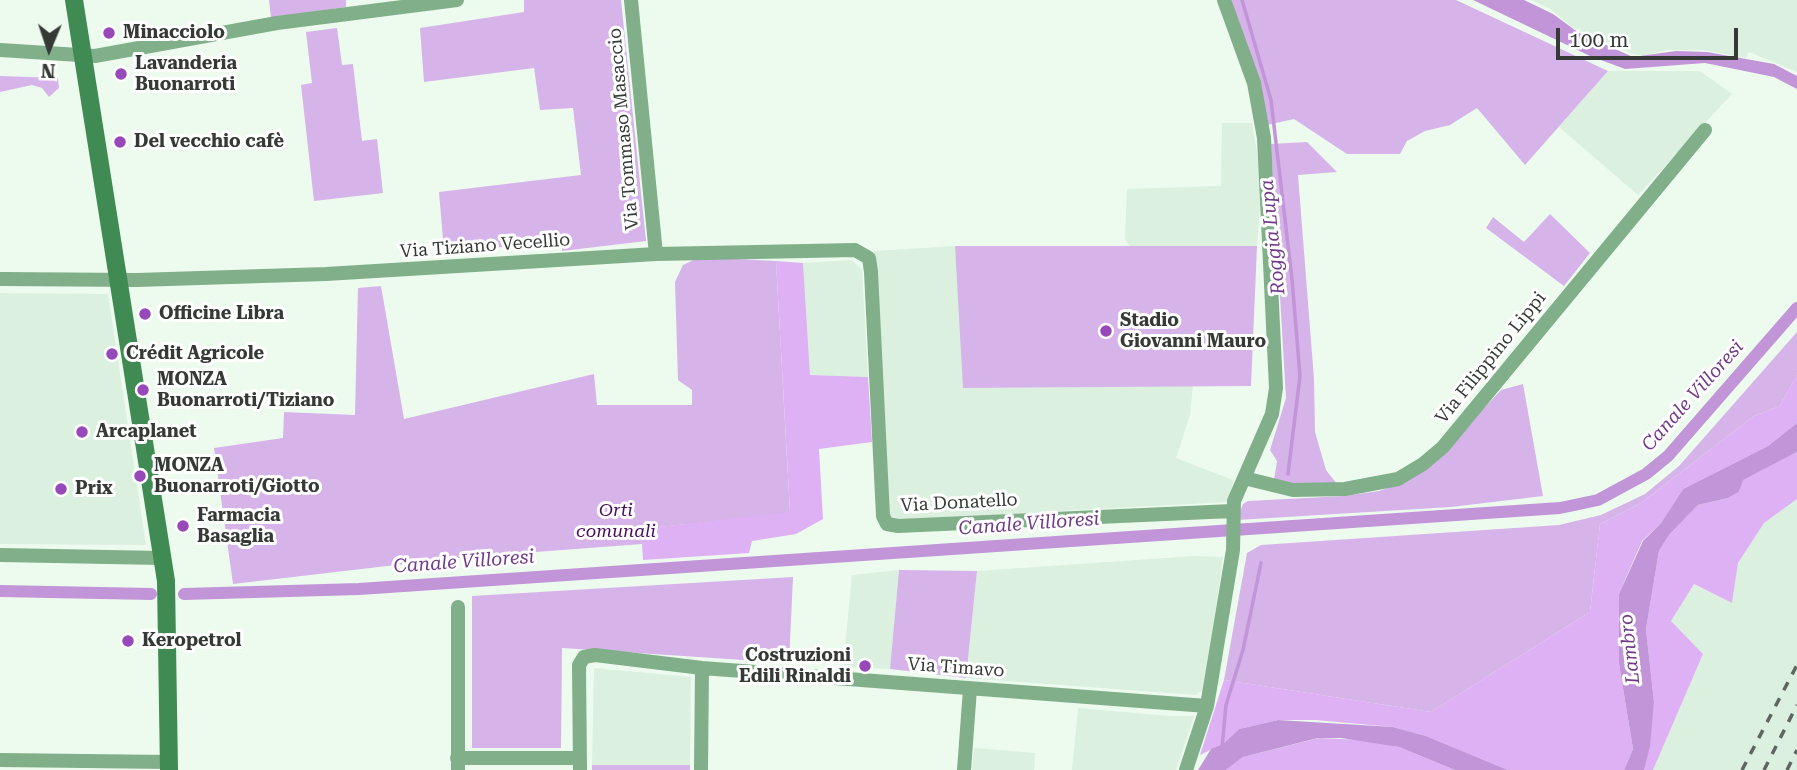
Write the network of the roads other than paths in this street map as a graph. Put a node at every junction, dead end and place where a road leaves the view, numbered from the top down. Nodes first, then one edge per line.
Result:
1 (74, 0) edge
2 (457, 0) edge
3 (631, 0) edge
4 (1224, 0) edge
5 (0, 50) edge
6 (82, 55) junction
7 (1704, 130) dead end
8 (855, 250) joint
9 (656, 254) junction
10 (0, 279) edge
11 (117, 280) junction
12 (1244, 478) junction
13 (1232, 517) junction
14 (0, 555) edge
15 (162, 558) junction
16 (458, 607) dead end
17 (702, 668) junction
18 (970, 689) junction
19 (1207, 706) junction
20 (0, 760) edge
21 (458, 764) edge
22 (580, 764) edge
23 (169, 766) edge
24 (701, 770) edge
25 (964, 770) edge
26 (1186, 770) edge

1 - 6 street
2 - 6 street
3 - 9 street, Via Tommaso Masaccio
4 - 12 street
5 - 6 street
6 - 11 street
7 - 12 street, Via Filippino Lippi
8 - 9 street, Via Tiziano Vecellio
8 - 13 street, Via Donatello
9 - 11 street, Via Tiziano Vecellio
10 - 11 street, Via Tiziano Vecellio
11 - 15 street
12 - 13 street
13 - 19 street
14 - 15 street
15 - 23 street
16 - 21 street
17 - 18 street, Via Timavo
17 - 22 street, Via Timavo
17 - 24 street
18 - 19 street, Via Timavo
18 - 25 street
19 - 26 street
20 - 23 street
21 - 22 street

